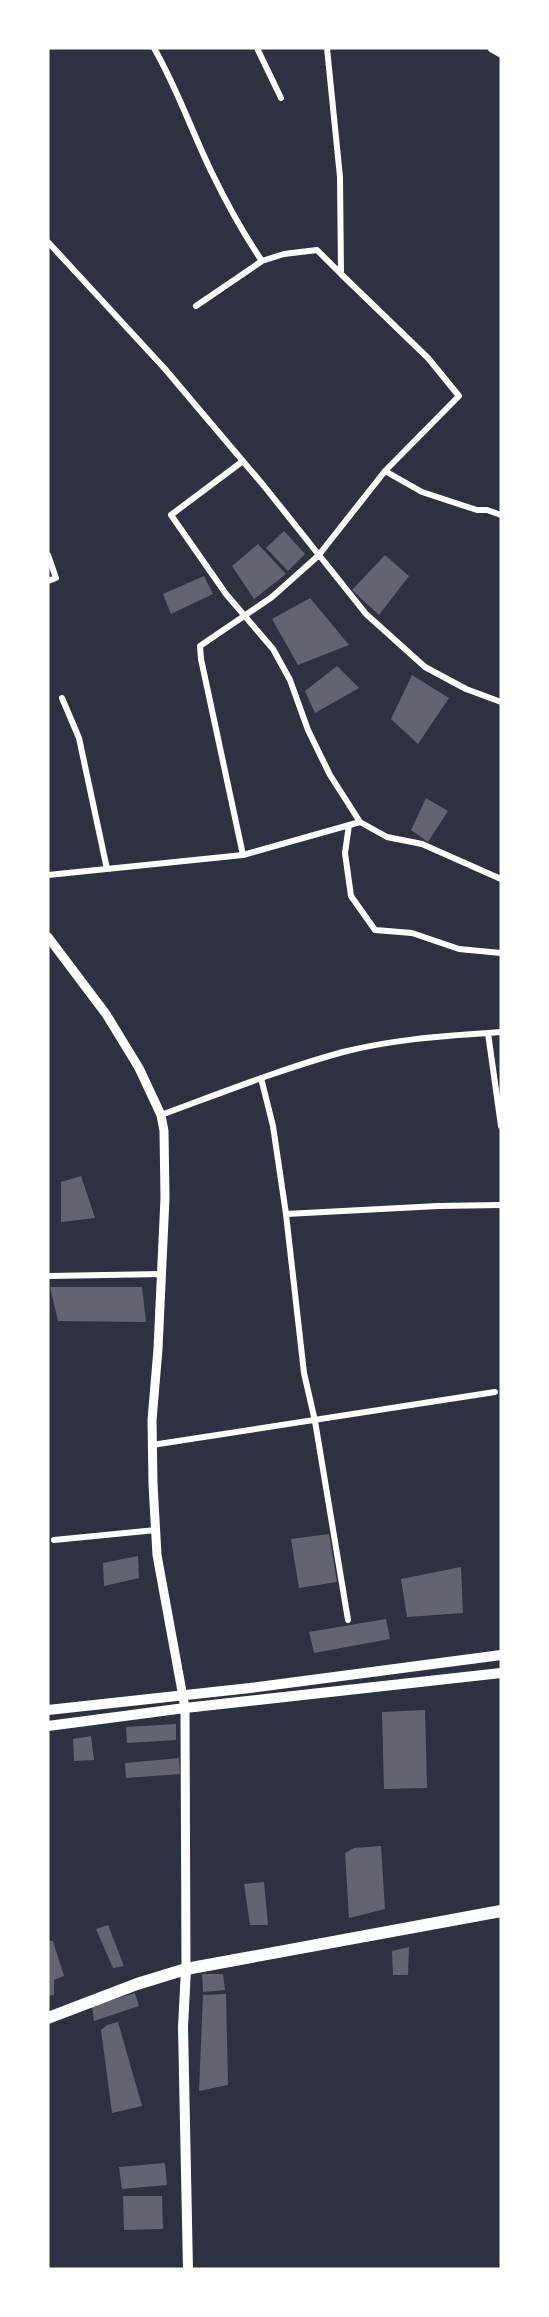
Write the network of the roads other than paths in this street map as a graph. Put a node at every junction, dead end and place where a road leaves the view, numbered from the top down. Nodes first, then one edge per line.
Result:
1 (154, 48) edge
2 (257, 48) edge
3 (327, 48) edge
4 (492, 48) edge
5 (501, 53) edge
6 (281, 98) dead end
7 (48, 242) edge
8 (262, 261) junction
9 (340, 274) junction
10 (196, 306) dead end
11 (243, 461) junction
12 (385, 471) junction
13 (501, 515) edge
14 (48, 555) edge
15 (318, 556) junction
16 (48, 581) edge
17 (243, 615) junction
18 (62, 698) dead end
19 (501, 702) edge
20 (360, 822) junction
21 (349, 825) junction
22 (243, 855) junction
23 (107, 869) junction
24 (48, 875) edge
25 (501, 879) edge
26 (48, 937) edge
27 (501, 953) edge
28 (501, 1032) edge
29 (488, 1033) junction
30 (261, 1078) junction
31 (161, 1115) junction
32 (501, 1126) edge
33 (501, 1205) edge
34 (286, 1214) junction
35 (162, 1274) junction
36 (48, 1276) edge
37 (495, 1392) dead end
38 (315, 1421) junction
39 (152, 1445) junction
40 (156, 1530) junction
41 (54, 1540) dead end
42 (348, 1620) dead end
43 (501, 1655) edge
44 (501, 1673) edge
45 (183, 1695) junction
46 (185, 1708) junction
47 (48, 1710) edge
48 (48, 1726) edge
49 (501, 1911) edge
50 (186, 1970) junction
51 (48, 2018) edge
52 (188, 2269) edge

1 - 8 street
2 - 6 street
3 - 9 street
4 - 5 street
7 - 11 street
8 - 9 street
8 - 10 street
9 - 12 street
11 - 15 street
11 - 17 street
12 - 13 street
12 - 15 street
14 - 16 street
15 - 17 street
15 - 19 street
17 - 20 street
17 - 22 street
18 - 23 street
20 - 21 street
20 - 25 street
21 - 22 street
21 - 27 street
22 - 23 street
23 - 24 street
26 - 31 street
28 - 29 street
29 - 30 street
29 - 32 street
30 - 31 street
30 - 34 street
31 - 35 street
33 - 34 street
34 - 38 street
35 - 36 street
35 - 39 street
37 - 38 street
38 - 39 street
38 - 42 street
39 - 40 street
40 - 41 street
40 - 45 street
43 - 45 main road
44 - 46 main road
45 - 46 street
45 - 47 main road
46 - 48 main road
46 - 50 street
49 - 50 main road
50 - 51 main road
50 - 52 main road

